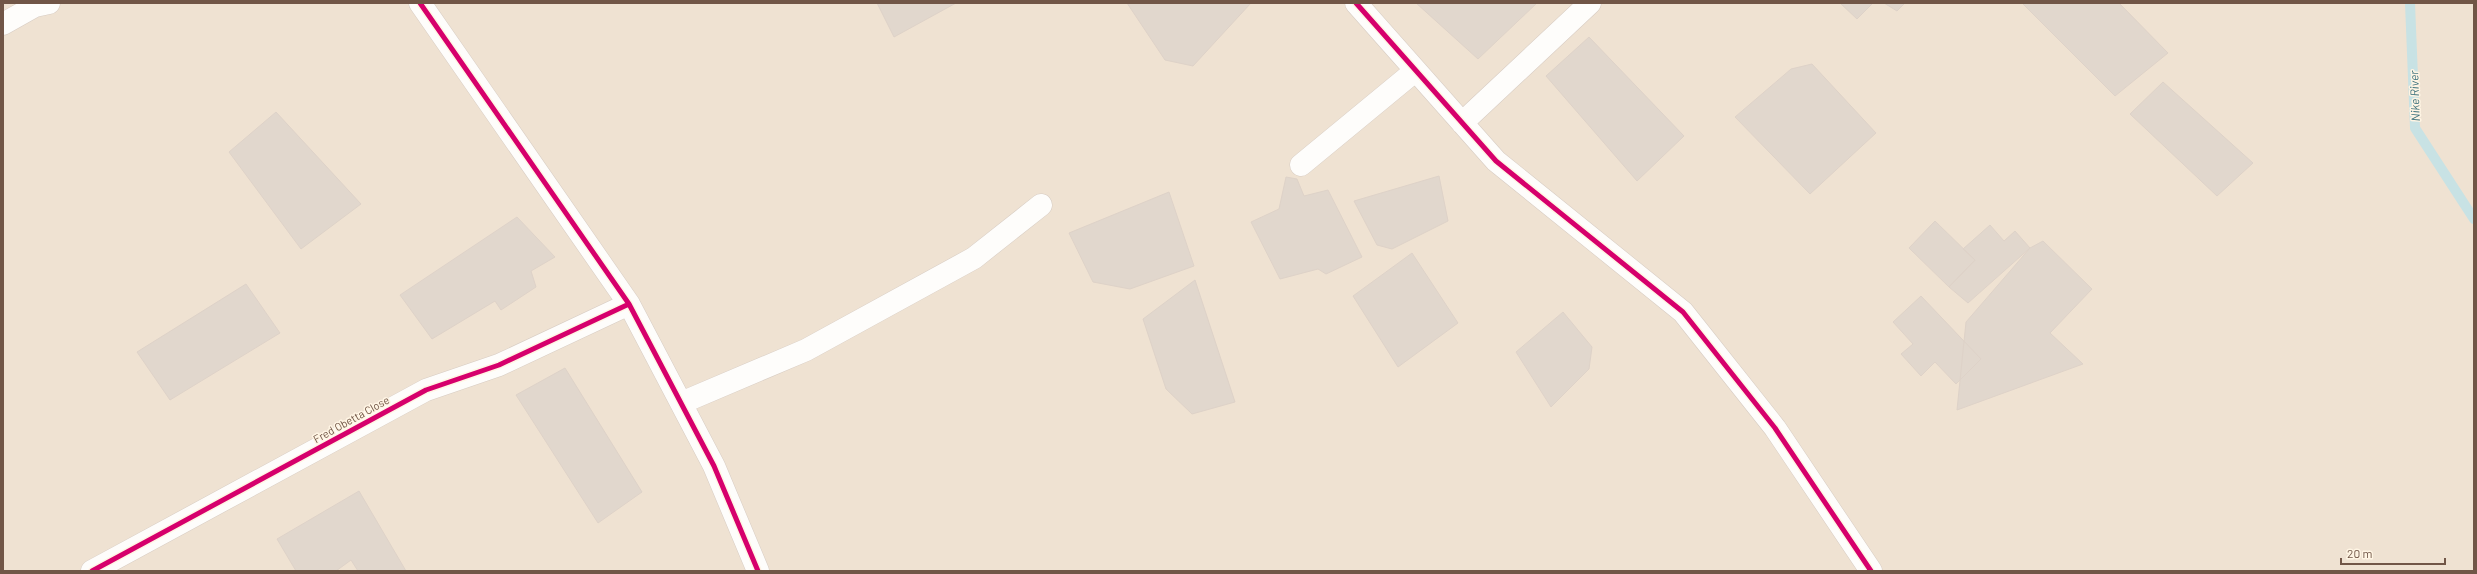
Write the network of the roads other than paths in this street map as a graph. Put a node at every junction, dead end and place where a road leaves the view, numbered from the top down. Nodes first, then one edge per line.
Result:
1 (49, 3) edge
2 (420, 3) edge
3 (1356, 3) edge
4 (1590, 3) edge
5 (3, 24) edge
6 (1415, 72) junction
7 (1462, 123) junction
8 (1301, 165) dead end
9 (1041, 205) dead end
10 (629, 304) junction
11 (680, 403) junction
12 (92, 571) edge
13 (758, 571) edge
14 (1871, 571) edge

1 - 5 street
2 - 10 street
3 - 6 street
4 - 7 street
6 - 7 street
6 - 8 street
7 - 14 street
9 - 11 street
10 - 11 street
10 - 12 street, Fred Obetta Close
11 - 13 street

